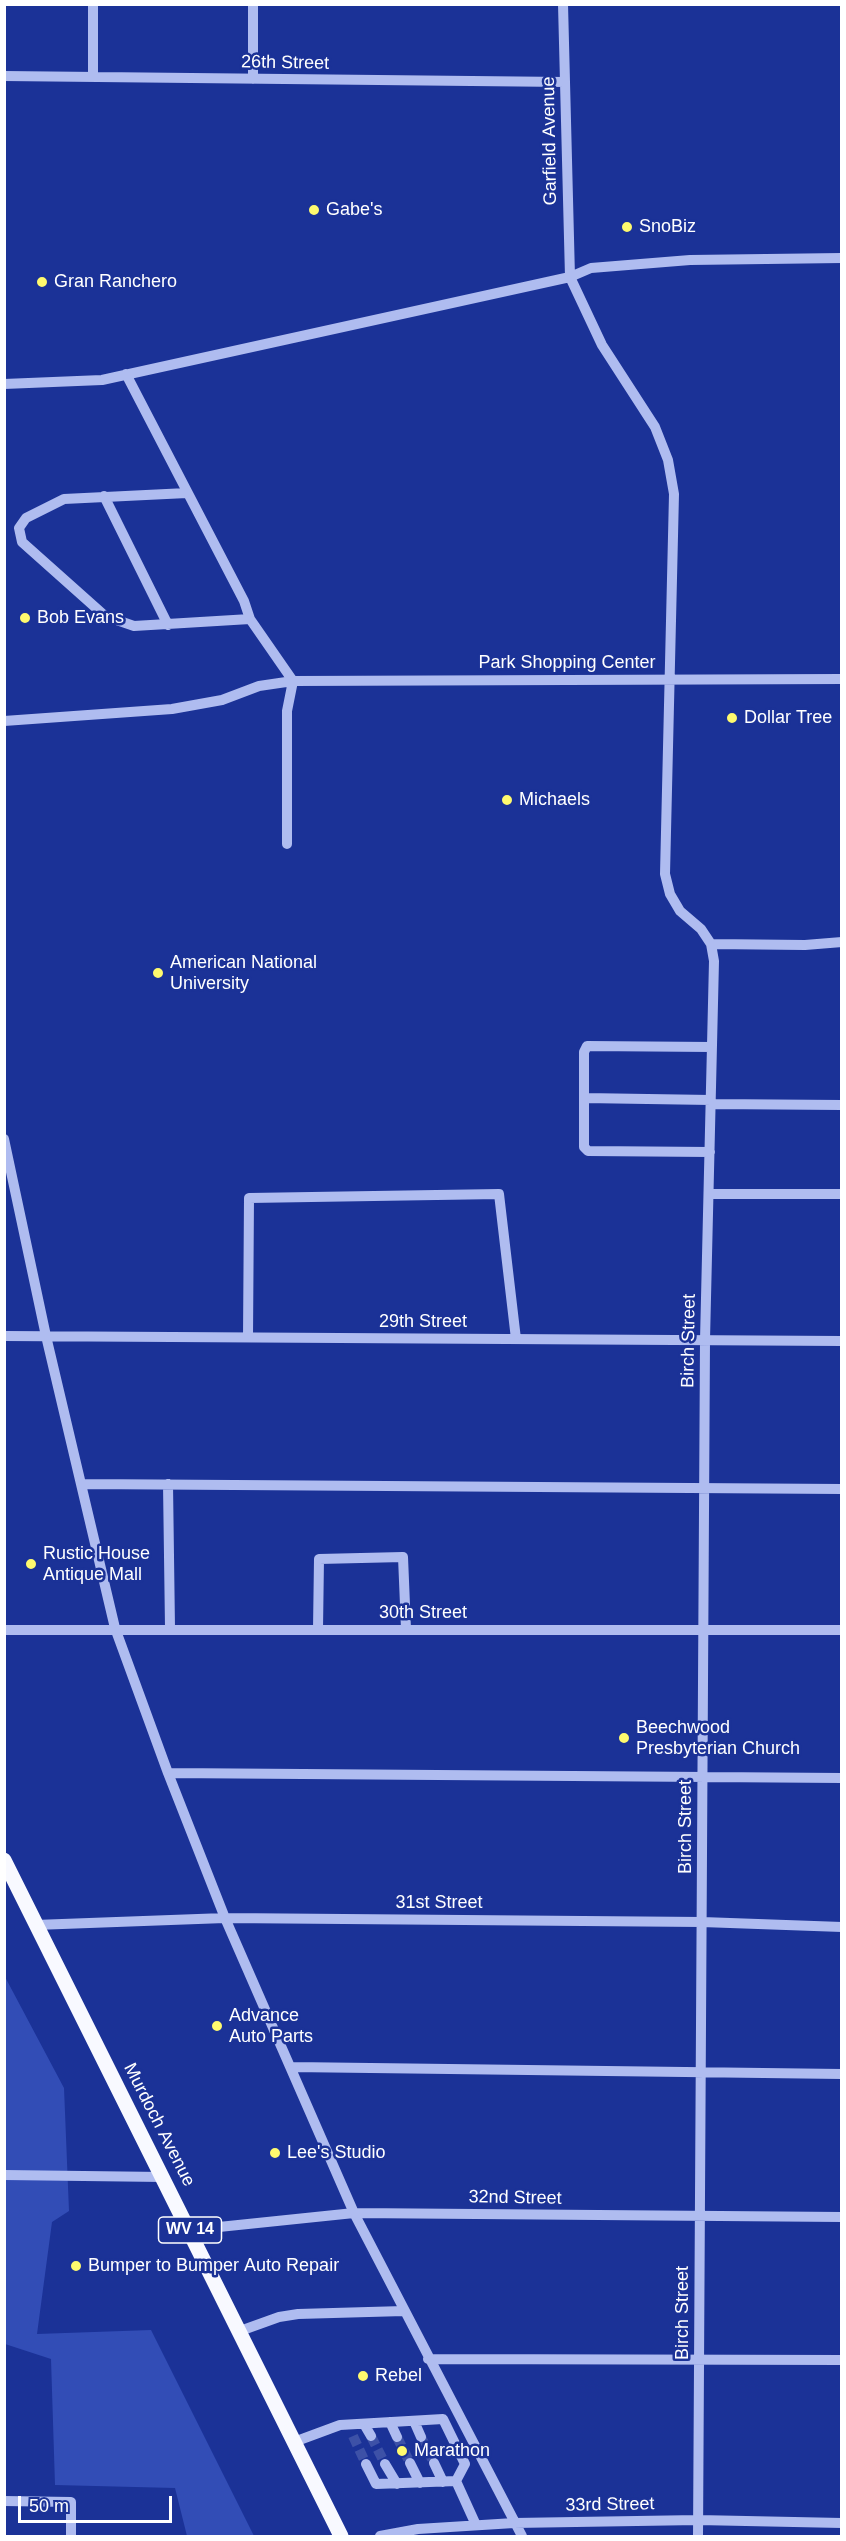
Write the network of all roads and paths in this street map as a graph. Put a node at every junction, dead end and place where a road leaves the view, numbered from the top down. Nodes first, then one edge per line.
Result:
1 (93, 4) edge
2 (253, 4) edge
3 (563, 4) edge
4 (4, 76) edge
5 (93, 77) junction
6 (254, 79) junction
7 (565, 82) junction
8 (842, 258) edge
9 (570, 278) junction
10 (126, 374) junction
11 (4, 384) edge
12 (187, 493) junction
13 (104, 496) junction
14 (250, 619) junction
15 (168, 625) junction
16 (842, 679) edge
17 (670, 680) junction
18 (293, 681) junction
19 (4, 721) edge
20 (287, 844) dead end
21 (842, 942) edge
22 (711, 944) junction
23 (712, 1047) junction
24 (584, 1098) junction
25 (711, 1102) junction
26 (842, 1105) edge
27 (4, 1139) edge
28 (710, 1152) junction
29 (709, 1194) junction
30 (842, 1194) edge
31 (4, 1336) edge
32 (46, 1336) junction
33 (248, 1337) junction
34 (516, 1339) junction
35 (705, 1340) junction
36 (842, 1341) edge
37 (82, 1484) junction
38 (168, 1484) junction
39 (704, 1488) junction
40 (842, 1489) edge
41 (115, 1628) junction
42 (170, 1628) junction
43 (318, 1629) junction
44 (406, 1629) junction
45 (4, 1630) edge
46 (704, 1630) junction
47 (842, 1630) edge
48 (168, 1773) junction
49 (703, 1776) junction
50 (842, 1778) edge
51 (4, 1860) edge
52 (225, 1918) junction
53 (702, 1922) junction
54 (36, 1924) junction
55 (842, 1927) edge
56 (292, 2067) junction
57 (701, 2073) junction
58 (842, 2074) edge
59 (4, 2175) edge
60 (163, 2176) junction
61 (354, 2213) junction
62 (700, 2217) junction
63 (842, 2217) edge
64 (190, 2230) junction
65 (404, 2311) junction
66 (240, 2331) junction
67 (699, 2358) junction
68 (428, 2359) junction
69 (842, 2360) edge
70 (414, 2421) junction
71 (390, 2422) junction
72 (364, 2424) junction
73 (347, 2425) junction
74 (353, 2436) tunnel mouth
75 (371, 2436) tunnel mouth
76 (397, 2437) tunnel mouth
77 (421, 2437) tunnel mouth
78 (294, 2442) junction
79 (410, 2463) tunnel mouth
80 (434, 2463) tunnel mouth
81 (366, 2464) tunnel mouth
82 (385, 2464) tunnel mouth
83 (456, 2481) junction
84 (443, 2482) junction
85 (420, 2483) junction
86 (397, 2484) junction
87 (4, 2501) edge
88 (698, 2520) junction
89 (514, 2523) junction
90 (842, 2523) edge
91 (476, 2525) junction
92 (71, 2536) edge
93 (341, 2536) edge
94 (380, 2536) edge
95 (522, 2536) edge
96 (698, 2536) edge

1 - 5 street
2 - 6 street
3 - 7 street, Garfield Avenue
4 - 5 street, 26th Street
5 - 6 street, 26th Street
6 - 7 street, 26th Street
7 - 9 street, Garfield Avenue
8 - 9 street
9 - 10 street
9 - 17 street
10 - 11 street
10 - 12 street
12 - 13 street
12 - 14 street
13 - 15 street
13 - 15 street
14 - 15 street
14 - 18 street
16 - 17 street, Park Shopping Center
17 - 18 street, Park Shopping Center
17 - 22 street
18 - 19 street, Park Shopping Center
18 - 20 street
21 - 22 street
22 - 23 street, Birch Street
23 - 24 street
23 - 25 street, Birch Street
24 - 25 street
24 - 28 street
25 - 26 street
25 - 28 street, Birch Street
27 - 32 street
28 - 29 street, Birch Street
29 - 30 street
29 - 35 street, Birch Street
31 - 32 street, 29th Street
32 - 33 street, 29th Street
32 - 37 street
33 - 34 street, 29th Street
33 - 34 street
34 - 35 street, 29th Street
35 - 36 street, 29th Street
35 - 39 street, Birch Street
37 - 38 street
37 - 41 street
38 - 39 street
38 - 42 street
39 - 40 street
39 - 46 street, Birch Street
41 - 42 street, 30th Street
41 - 45 street, 30th Street
41 - 48 street
42 - 43 street, 30th Street
43 - 44 street, 30th Street
43 - 44 street
44 - 46 street, 30th Street
46 - 47 street, 30th Street
46 - 49 street, Birch Street
48 - 49 street
48 - 52 street
49 - 50 street
49 - 53 street, Birch Street
51 - 54 main road, Murdoch Avenue / WV 14
52 - 53 street, 31st Street
52 - 54 street, 31st Street
52 - 56 street
53 - 55 street, 31st Street
53 - 57 street, Birch Street
54 - 60 main road, Murdoch Avenue / WV 14
56 - 57 street
56 - 61 street
57 - 58 street
57 - 62 street, Birch Street
59 - 60 street
60 - 64 main road, Murdoch Avenue / WV 14
61 - 62 street, 32nd Street
61 - 64 street, 32nd Street
61 - 65 street
62 - 63 street, 32nd Street
62 - 67 street, Birch Street
64 - 66 main road, Murdoch Avenue / WV 14
65 - 66 street
65 - 68 street
66 - 78 main road, Murdoch Avenue / WV 14
67 - 68 street
67 - 69 street
67 - 88 street, Birch Street
68 - 89 street
70 - 71 street
70 - 77 street
70 - 83 street
71 - 72 street
71 - 76 street
72 - 73 street
72 - 75 street
73 - 74 street
73 - 78 street
78 - 93 main road, Murdoch Avenue / WV 14
79 - 85 street
80 - 84 street
81 - 86 street
82 - 86 street
83 - 84 street
83 - 91 street
84 - 85 street
85 - 86 street
87 - 92 street
88 - 89 street, 33rd Street
88 - 90 street, 33rd Street
88 - 96 street, Birch Street
89 - 91 street, 33rd Street
89 - 95 street
91 - 94 street, 33rd Street

